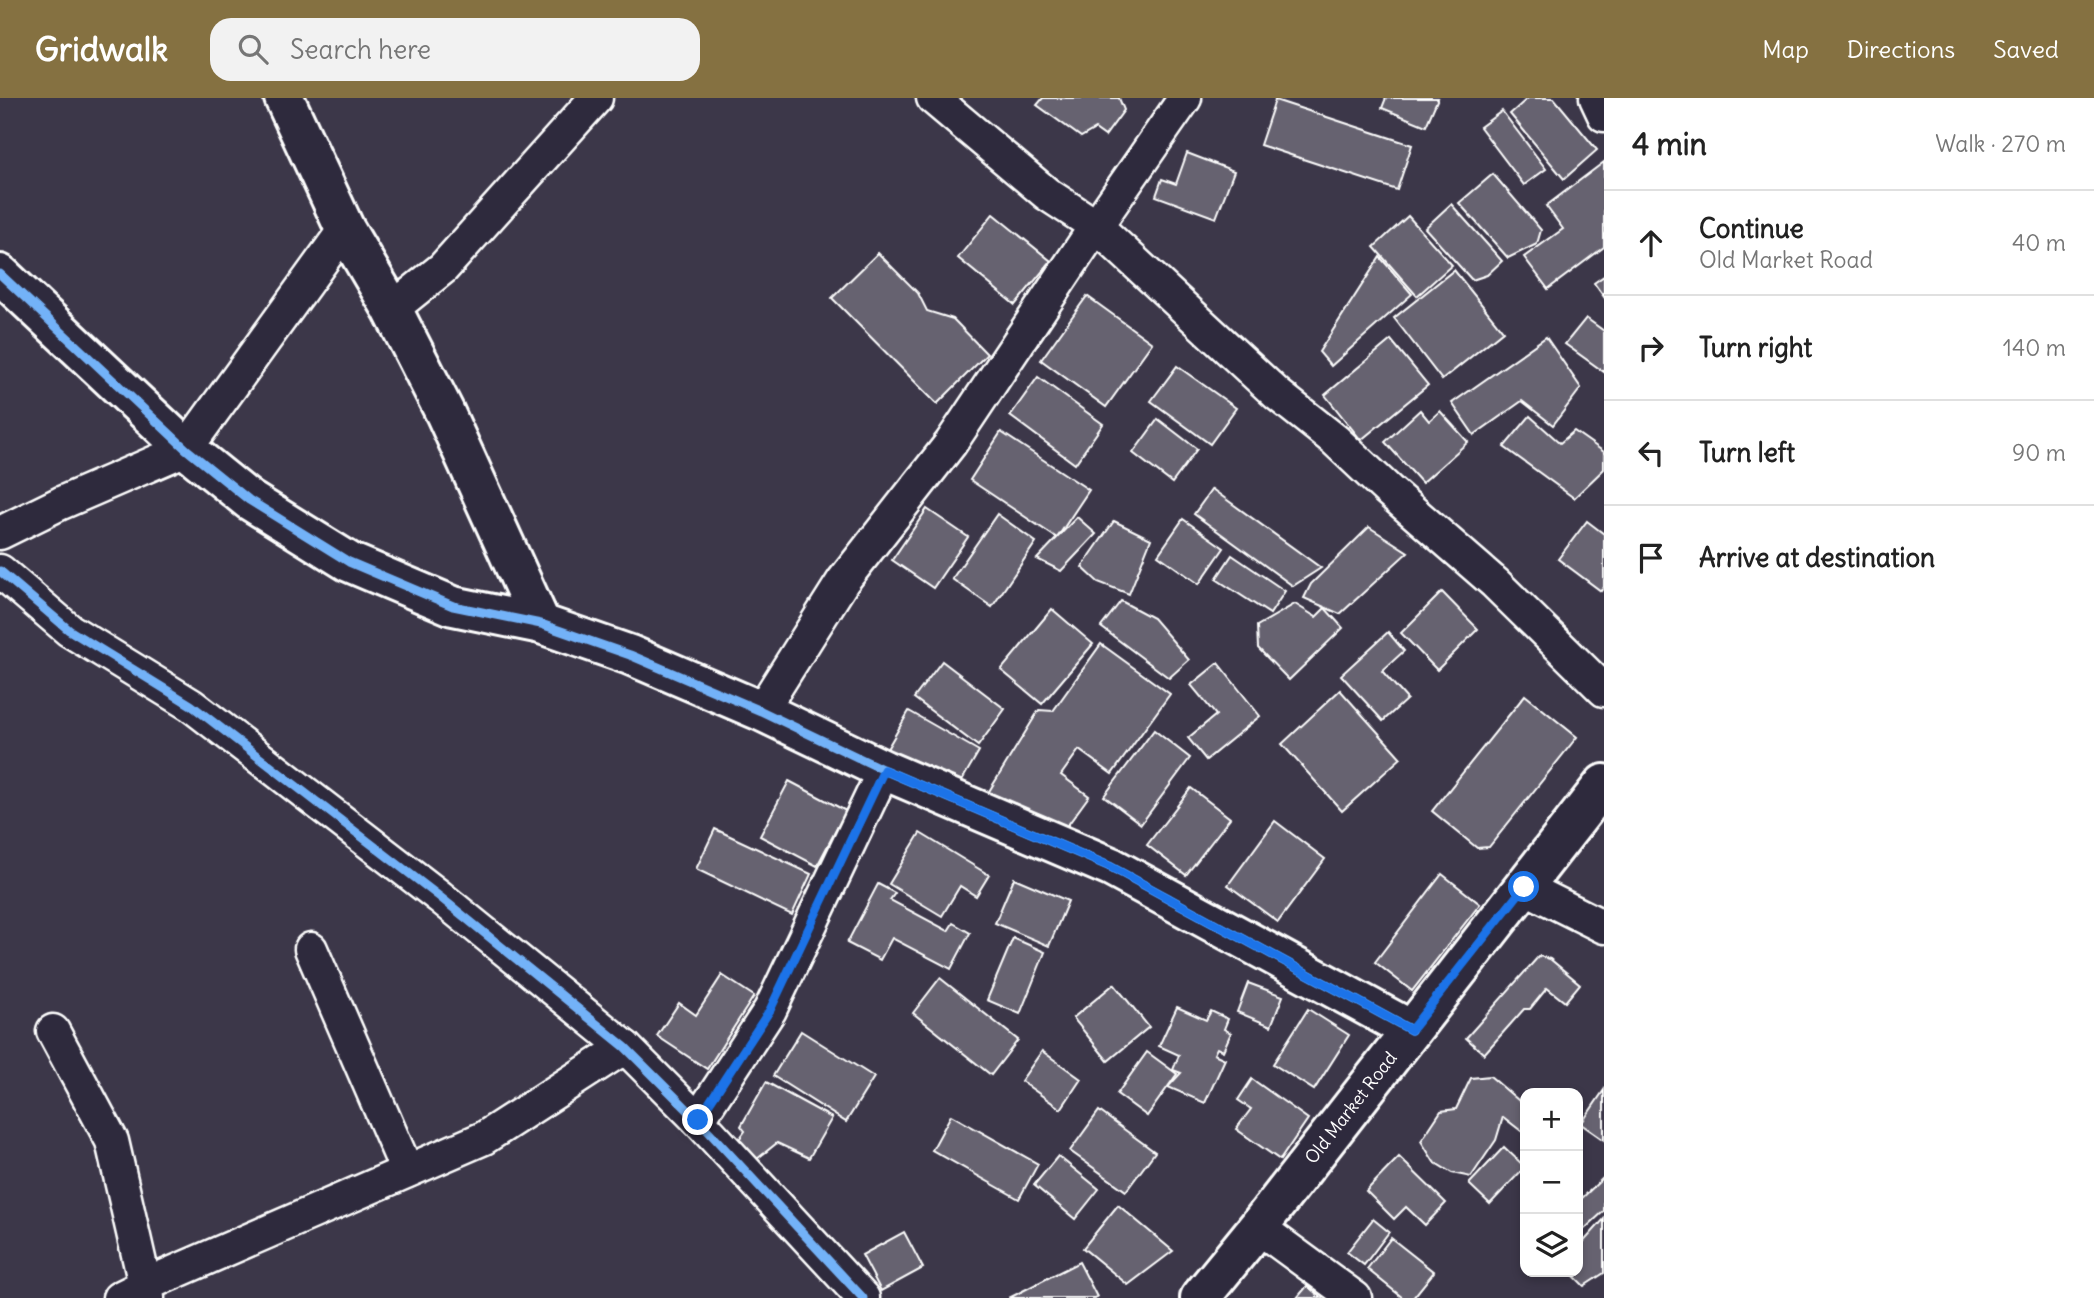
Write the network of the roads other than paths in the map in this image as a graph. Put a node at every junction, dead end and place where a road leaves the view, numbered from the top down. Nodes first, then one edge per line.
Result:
1 (284, 98) edge
2 (596, 98) edge
3 (933, 98) edge
4 (1185, 98) edge
5 (1596, 98) edge
6 (1604, 115) edge
7 (1096, 226) junction
8 (345, 229) junction
9 (0, 274) edge
10 (392, 309) junction
11 (186, 449) junction
12 (0, 533) edge
13 (0, 571) edge
14 (541, 624) junction
15 (1604, 690) edge
16 (761, 711) junction
17 (884, 770) junction
18 (1604, 784) edge
19 (1524, 887) junction
20 (1604, 927) edge
21 (311, 949) dead end
22 (1411, 1030) junction
23 (53, 1031) dead end
24 (625, 1046) junction
25 (698, 1120) junction
26 (407, 1171) junction
27 (1258, 1227) junction
28 (137, 1294) edge
29 (1196, 1294) edge
30 (863, 1298) edge
31 (1355, 1298) edge

1 - 8 street
2 - 10 street
3 - 7 street
4 - 7 street
5 - 6 street
7 - 15 street
7 - 16 street
8 - 10 street
8 - 11 street
9 - 11 street
10 - 14 street
11 - 12 street
11 - 14 street
13 - 24 street
14 - 16 street
16 - 17 street
17 - 22 street
17 - 25 street
18 - 19 street, Old Market Road
19 - 20 street
19 - 22 street, Old Market Road
21 - 26 street
22 - 27 street, Old Market Road
23 - 28 street
24 - 25 street
24 - 26 street
25 - 30 street
26 - 28 street
27 - 29 street, Old Market Road
27 - 31 street

